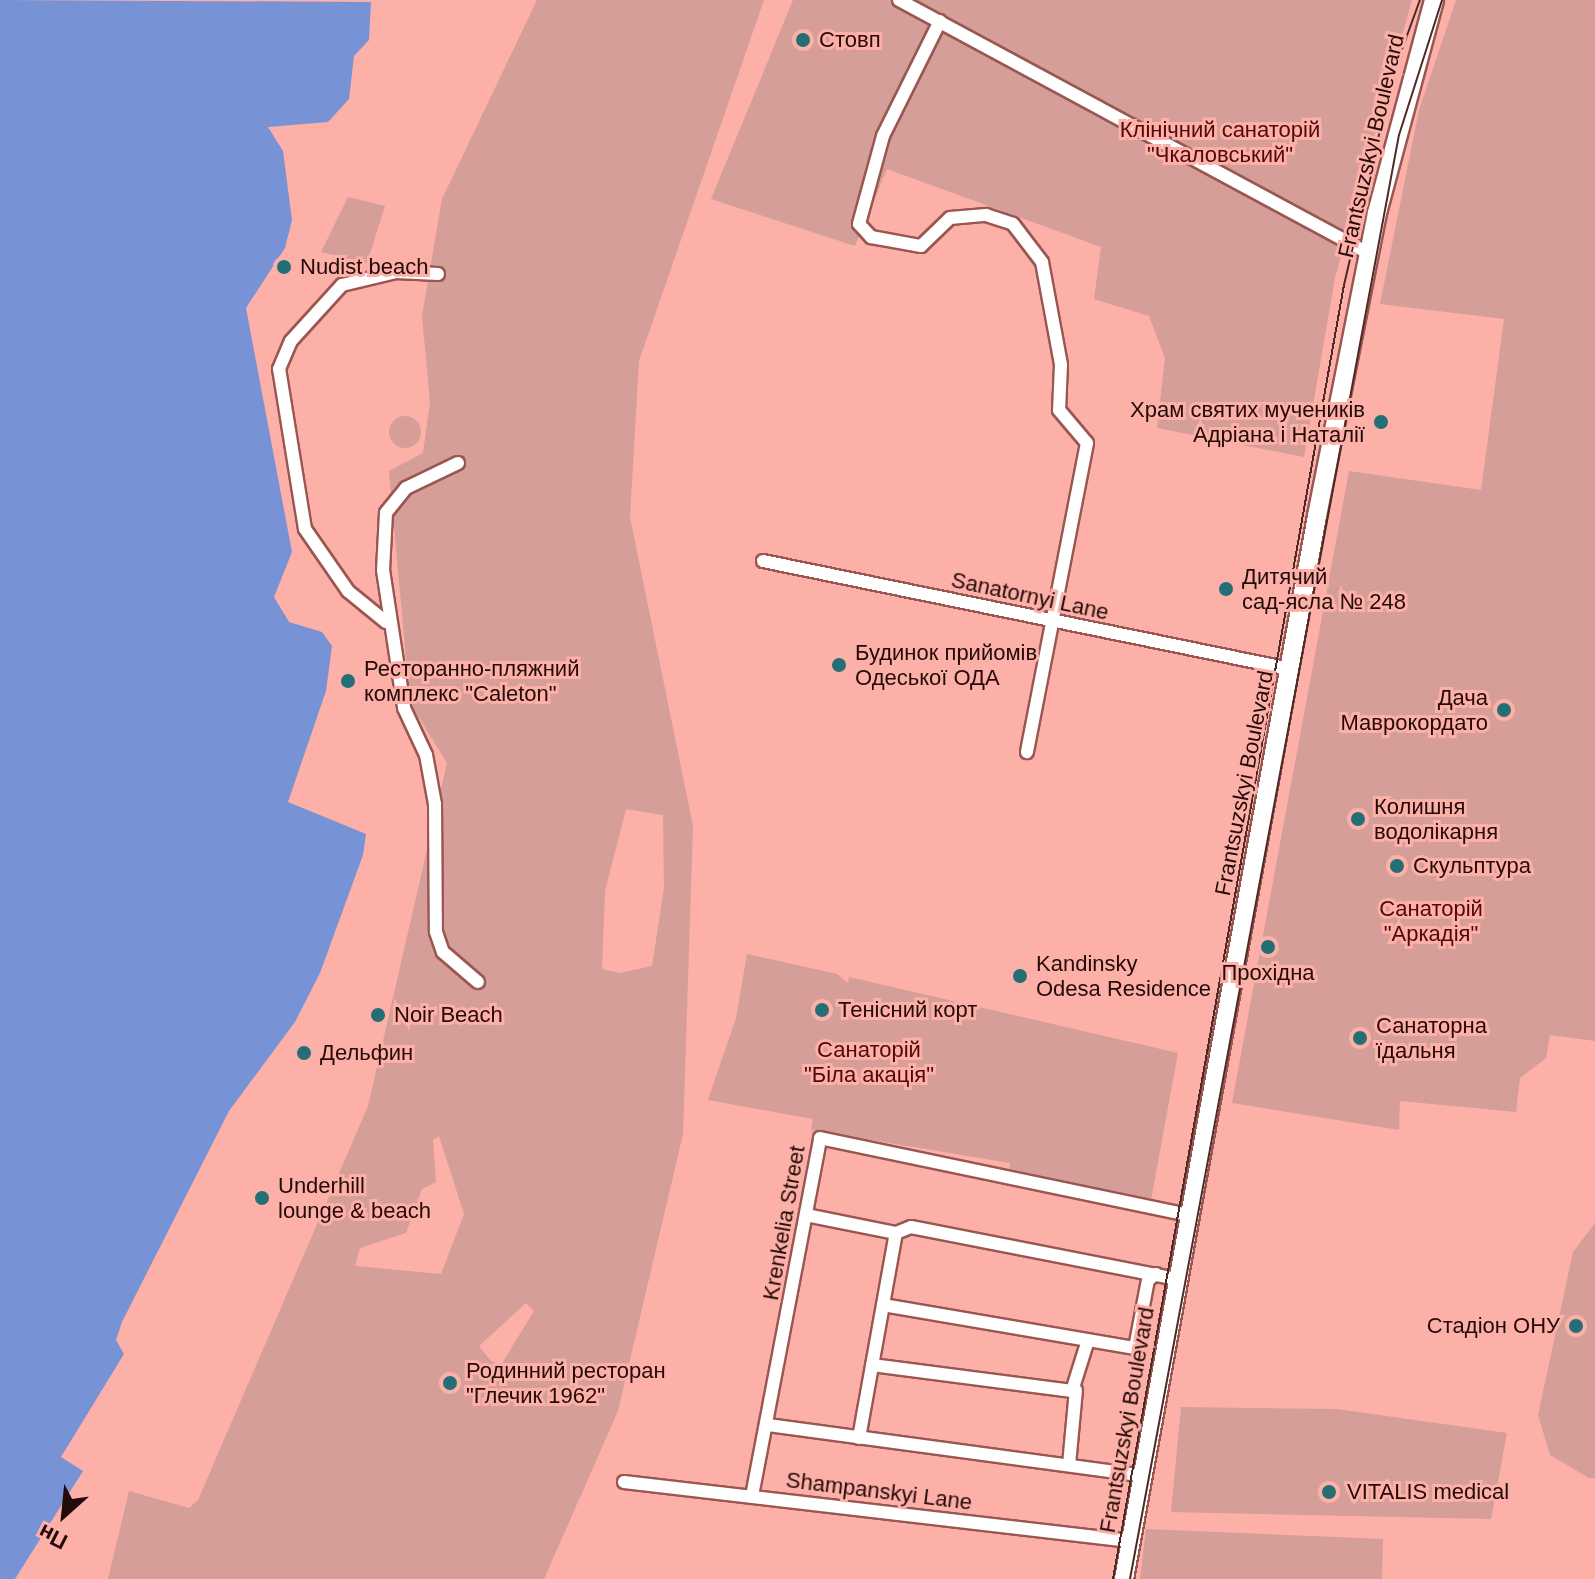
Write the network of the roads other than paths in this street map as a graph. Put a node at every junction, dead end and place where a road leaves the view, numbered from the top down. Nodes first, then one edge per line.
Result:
1 (899, 0) edge
2 (1434, 0) edge
3 (940, 21) junction
4 (1370, 254) junction
5 (438, 274) dead end
6 (458, 463) dead end
7 (763, 561) dead end
8 (1051, 621) junction
9 (386, 622) junction
10 (1290, 669) junction
11 (1027, 752) dead end
12 (478, 982) dead end
13 (806, 1215) junction
14 (1189, 1215) junction
15 (896, 1233) junction
16 (1156, 1274) junction
17 (1176, 1279) junction
18 (883, 1305) junction
19 (1088, 1340) junction
20 (872, 1365) junction
21 (1076, 1390) junction
22 (768, 1425) junction
23 (859, 1438) junction
24 (1069, 1465) junction
25 (1140, 1475) junction
26 (624, 1482) dead end
27 (752, 1496) junction
28 (1130, 1541) junction
29 (1124, 1579) edge

1 - 3 street
2 - 4 street, Frantsuzskyi Boulevard
3 - 4 street
3 - 8 street
4 - 10 street, Frantsuzskyi Boulevard
5 - 9 street
6 - 9 street
7 - 8 street, Sanatornyi Lane
8 - 10 street, Sanatornyi Lane
8 - 11 street
9 - 12 street
10 - 14 street, Frantsuzskyi Boulevard
13 - 14 street, Krenkelia Street
13 - 15 street
13 - 22 street, Krenkelia Street
14 - 17 street, Frantsuzskyi Boulevard
15 - 16 street
15 - 18 street
16 - 17 street
16 - 19 street
17 - 25 street, Frantsuzskyi Boulevard
18 - 19 street
18 - 20 street
19 - 21 street
20 - 21 street
20 - 23 street
21 - 24 street
22 - 23 street
22 - 27 street, Krenkelia Street
23 - 24 street
24 - 25 street
25 - 28 street, Frantsuzskyi Boulevard
26 - 27 street, Shampanskyi Lane
27 - 28 street, Shampanskyi Lane
28 - 29 street, Frantsuzskyi Boulevard

